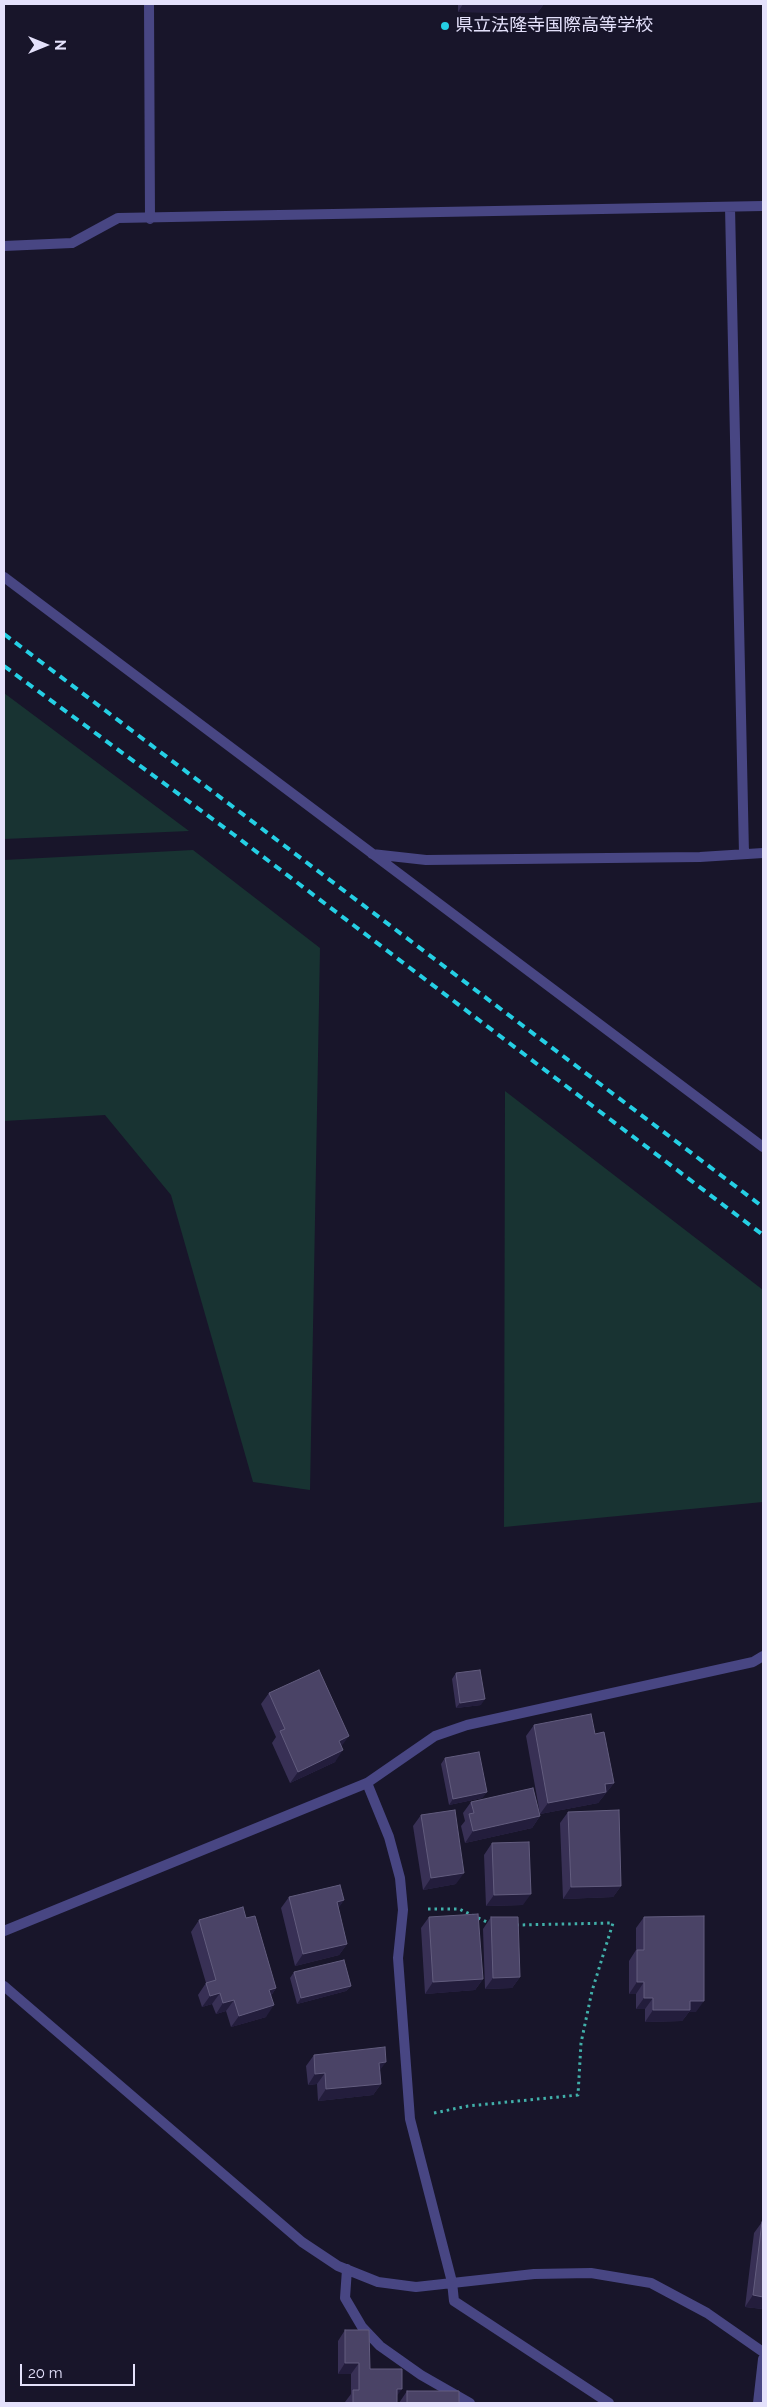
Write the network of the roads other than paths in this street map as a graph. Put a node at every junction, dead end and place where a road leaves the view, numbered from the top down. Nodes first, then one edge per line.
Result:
1 (149, 4) edge
2 (763, 206) edge
3 (730, 207) junction
4 (150, 219) junction
5 (4, 246) edge
6 (4, 577) edge
7 (763, 853) edge
8 (371, 854) junction
9 (744, 854) junction
10 (763, 1147) edge
11 (763, 1656) edge
12 (367, 1784) junction
13 (4, 1931) edge
14 (4, 1986) edge
15 (347, 2269) junction
16 (452, 2282) junction
17 (763, 2352) edge
18 (763, 2359) edge
19 (470, 2403) edge
20 (609, 2403) edge
21 (758, 2403) edge

1 - 4 street
2 - 3 street
3 - 4 street
3 - 9 street
4 - 5 street
6 - 8 street
7 - 9 street
8 - 9 street
8 - 10 street
11 - 12 street
12 - 13 street
12 - 16 street
14 - 15 street
15 - 16 street
15 - 19 street
16 - 17 street
16 - 20 street
18 - 21 street

